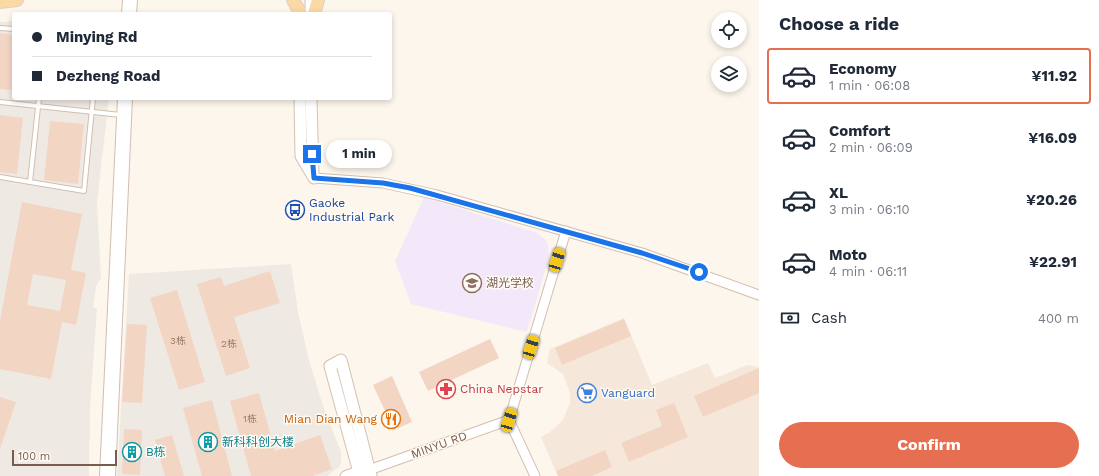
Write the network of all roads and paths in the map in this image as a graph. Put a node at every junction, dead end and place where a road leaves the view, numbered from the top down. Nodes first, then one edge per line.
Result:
1 (17, 0) edge
2 (126, 0) edge
3 (133, 0) edge
4 (293, 0) edge
5 (301, 0) edge
6 (311, 0) edge
7 (318, 0) edge
8 (0, 2) edge
9 (126, 12) edge
10 (132, 12) edge
11 (300, 12) edge
12 (301, 12) edge
13 (311, 12) edge
14 (315, 12) edge
15 (0, 28) edge
16 (12, 29) edge
17 (39, 100) edge
18 (94, 100) edge
19 (122, 100) edge
20 (128, 100) edge
21 (300, 100) edge
22 (311, 100) edge
23 (0, 102) edge
24 (38, 106) junction
25 (92, 112) junction
26 (121, 115) junction
27 (0, 177) edge
28 (314, 178) junction
29 (30, 182) junction
30 (566, 231) junction
31 (759, 295) edge
32 (509, 420) junction
33 (364, 474) edge
34 (104, 476) edge
35 (111, 476) edge
36 (344, 476) edge
37 (534, 476) edge

1 - 8 main road
2 - 9 street
3 - 10 street
4 - 11 main road
5 - 12 main road
6 - 13 main road
7 - 14 main road
15 - 16 lane
17 - 24 lane
18 - 25 lane
19 - 26 street
20 - 35 street
21 - 28 main road
22 - 28 main road
23 - 24 lane
24 - 25 lane
24 - 29 lane
25 - 26 lane
25 - 29 lane
26 - 34 street
27 - 29 lane
28 - 30 street
30 - 31 street
30 - 32 street
32 - 33 street, MINYU RD
32 - 37 street
33 - 33 main road
33 - 36 street, MINYU RD

